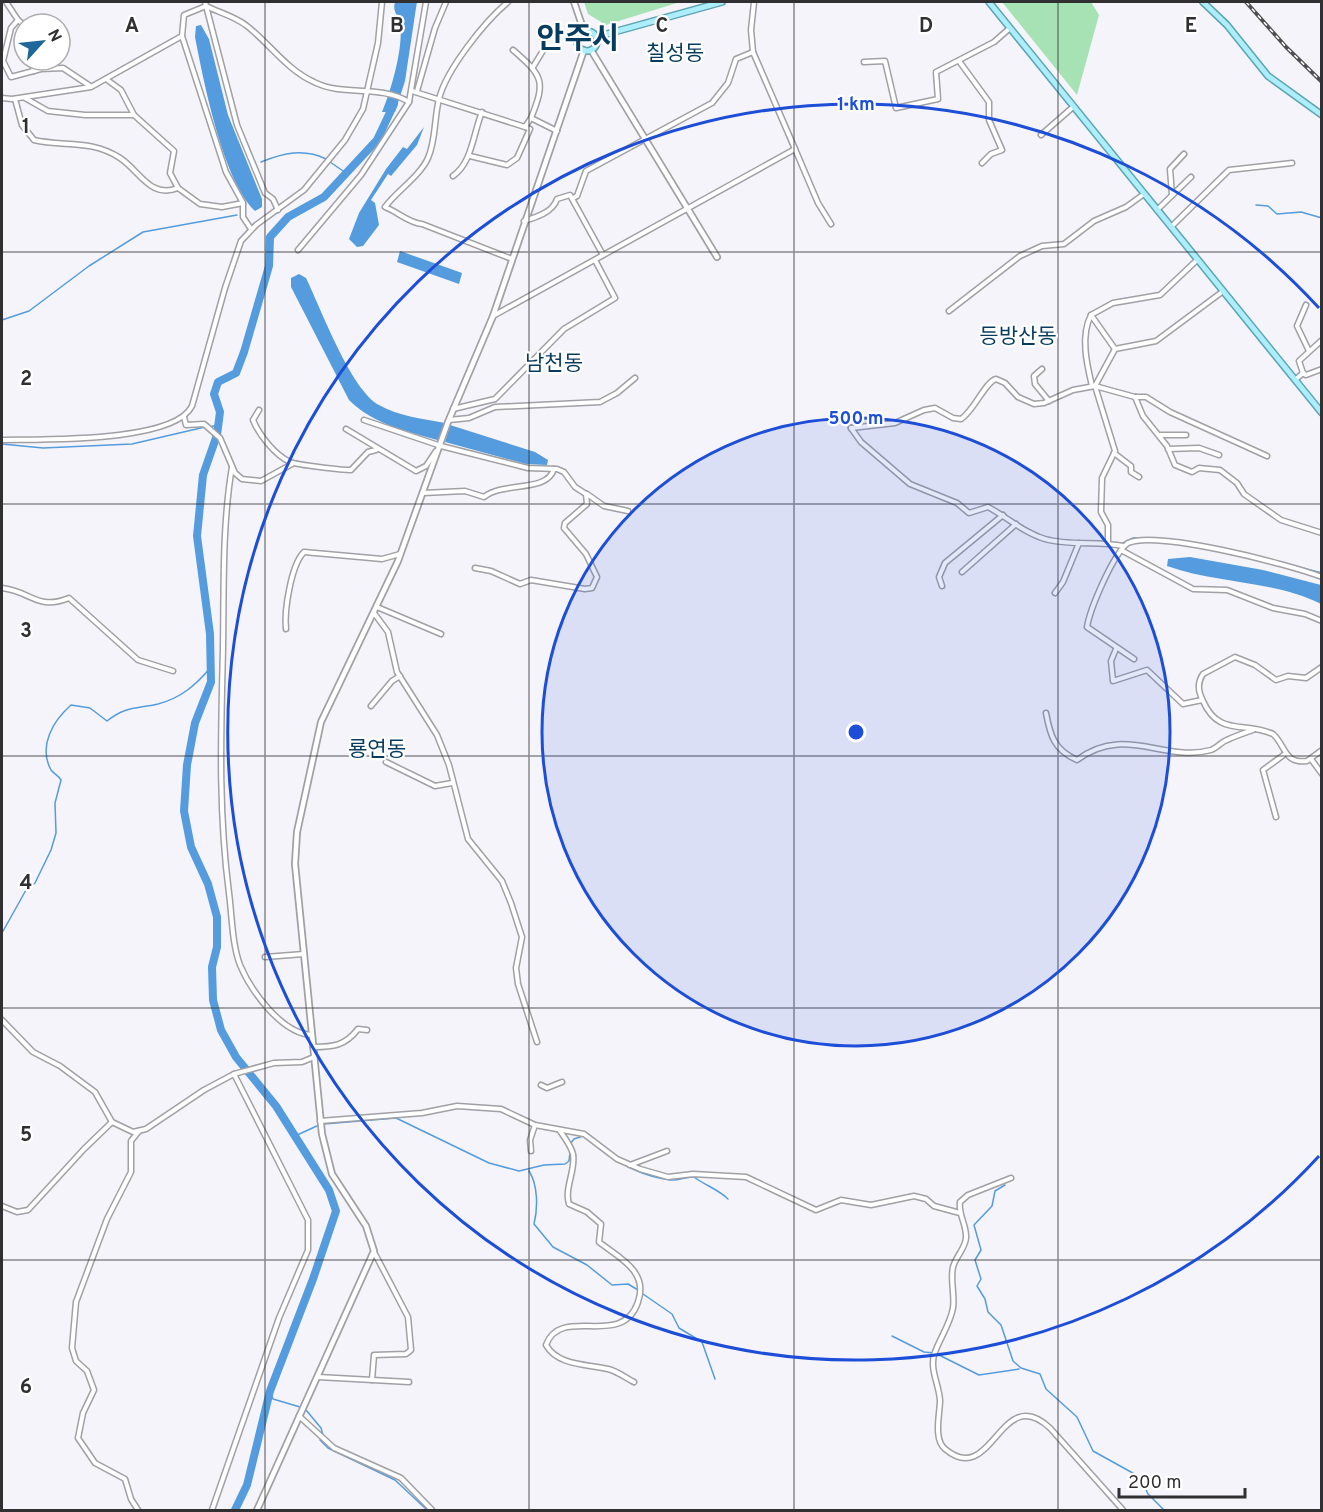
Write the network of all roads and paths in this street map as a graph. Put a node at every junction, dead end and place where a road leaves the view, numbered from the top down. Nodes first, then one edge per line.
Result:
1 (382, 2) edge
2 (426, 2) edge
3 (446, 2) edge
4 (508, 2) edge
5 (574, 2) edge
6 (722, 2) edge
7 (754, 2) edge
8 (989, 2) edge
9 (1203, 2) edge
10 (205, 4) edge
11 (12, 27) edge
12 (1010, 27) junction
13 (584, 31) junction
14 (182, 36) junction
15 (596, 37) junction
16 (543, 39) dead end
17 (513, 50) dead end
18 (588, 50) junction
19 (753, 52) junction
20 (959, 61) junction
21 (864, 62) dead end
22 (533, 67) junction
23 (26, 72) edge
24 (69, 72) edge
25 (105, 79) junction
26 (91, 87) junction
27 (370, 91) junction
28 (414, 91) junction
29 (2, 98) edge
30 (25, 98) junction
31 (439, 98) junction
32 (15, 99) junction
33 (408, 101) junction
34 (1073, 107) junction
35 (482, 112) junction
36 (134, 115) junction
37 (1322, 115) edge
38 (531, 118) junction
39 (525, 127) junction
40 (557, 131) junction
41 (1041, 135) dead end
42 (644, 140) junction
43 (795, 149) junction
44 (1184, 154) dead end
45 (470, 156) junction
46 (1293, 163) dead end
47 (982, 164) dead end
48 (453, 176) dead end
49 (1191, 177) dead end
50 (178, 188) junction
51 (1144, 194) junction
52 (1172, 196) junction
53 (573, 198) junction
54 (243, 203) junction
55 (687, 208) junction
56 (278, 210) junction
57 (1157, 210) junction
58 (524, 222) junction
59 (831, 224) dead end
60 (1171, 227) junction
61 (251, 229) junction
62 (298, 250) dead end
63 (603, 255) junction
64 (717, 257) dead end
65 (512, 259) junction
66 (595, 260) junction
67 (1197, 260) junction
68 (1222, 292) junction
69 (1306, 305) dead end
70 (949, 311) dead end
71 (1091, 315) junction
72 (493, 316) junction
73 (1322, 340) edge
74 (1115, 348) junction
75 (1309, 351) junction
76 (1042, 369) dead end
77 (1322, 369) edge
78 (1303, 373) junction
79 (635, 378) dead end
80 (1294, 381) junction
81 (1094, 386) junction
82 (1135, 397) junction
83 (495, 399) junction
84 (1049, 401) junction
85 (495, 407) junction
86 (453, 409) junction
87 (258, 410) dead end
88 (1322, 413) edge
89 (184, 417) junction
90 (364, 420) dead end
91 (449, 421) junction
92 (346, 429) dead end
93 (1159, 435) junction
94 (1186, 435) dead end
95 (2, 440) edge
96 (440, 445) junction
97 (1168, 448) junction
98 (376, 450) junction
99 (1114, 453) junction
100 (1220, 455) dead end
101 (1268, 456) dead end
102 (292, 463) junction
103 (232, 466) junction
104 (554, 468) junction
105 (1139, 477) dead end
106 (423, 492) junction
107 (586, 494) junction
108 (628, 511) dead end
109 (1003, 515) junction
110 (1016, 524) junction
111 (1322, 533) edge
112 (1079, 543) junction
113 (1108, 543) junction
114 (1122, 548) junction
115 (400, 554) junction
116 (475, 568) dead end
117 (962, 572) dead end
118 (1322, 577) edge
119 (942, 586) dead end
120 (2, 588) edge
121 (1055, 593) dead end
122 (377, 607) junction
123 (374, 613) junction
124 (1322, 621) edge
125 (286, 629) dead end
126 (441, 634) dead end
127 (1116, 649) junction
128 (1134, 659) dead end
129 (1322, 667) edge
130 (173, 671) dead end
131 (400, 676) junction
132 (1202, 700) junction
133 (371, 706) dead end
134 (1046, 713) dead end
135 (1256, 729) junction
136 (1322, 750) edge
137 (1285, 754) junction
138 (1311, 759) junction
139 (386, 762) dead end
140 (1322, 774) edge
141 (452, 783) junction
142 (1276, 817) dead end
143 (304, 954) junction
144 (265, 957) dead end
145 (2, 1020) edge
146 (367, 1030) dead end
147 (312, 1035) junction
148 (537, 1042) dead end
149 (313, 1047) junction
150 (314, 1057) junction
151 (236, 1074) junction
152 (562, 1082) dead end
153 (542, 1085) dead end
154 (112, 1122) junction
155 (320, 1123) junction
156 (535, 1125) junction
157 (139, 1131) junction
158 (560, 1131) junction
159 (531, 1151) dead end
160 (667, 1151) dead end
161 (629, 1165) junction
162 (1011, 1178) dead end
163 (2, 1206) edge
164 (960, 1213) junction
165 (374, 1251) junction
166 (318, 1377) junction
167 (372, 1380) junction
168 (409, 1382) dead end
169 (634, 1382) dead end
170 (299, 1416) junction
171 (138, 1510) edge
172 (212, 1510) edge
173 (257, 1510) edge
174 (432, 1510) edge
175 (1123, 1510) edge

1 - 27 street
2 - 28 street
3 - 28 street
4 - 31 street
5 - 13 main road
6 - 15 main road
7 - 19 street
8 - 12 main road
9 - 37 main road
10 - 14 street
10 - 27 street
10 - 56 street
11 - 23 street
12 - 20 street
12 - 34 main road
13 - 15 main road
13 - 18 main road
14 - 25 street
14 - 54 street
15 - 18 main road
16 - 22 street
17 - 22 street
18 - 40 main road
18 - 42 main road
19 - 42 street
19 - 43 street
20 - 21 street
20 - 47 street
22 - 38 street
24 - 26 street
25 - 26 street
25 - 36 street
26 - 30 street
27 - 33 street
27 - 56 street
28 - 31 street
28 - 33 street
29 - 32 street
30 - 32 street
30 - 36 street
31 - 35 street
31 - 65 street
32 - 50 street
33 - 62 street
34 - 41 street
34 - 51 main road
35 - 39 street
35 - 45 street
36 - 50 street
38 - 39 street
38 - 40 street
39 - 45 street
40 - 58 main road
42 - 53 street
42 - 55 main road
43 - 55 street
43 - 59 street
44 - 52 street
45 - 48 street
46 - 60 street
49 - 52 street
50 - 54 street
51 - 57 main road
51 - 70 street
52 - 57 street
53 - 58 street
53 - 63 street
54 - 61 street
55 - 63 street
55 - 64 main road
56 - 61 street
57 - 60 main road
58 - 65 main road
60 - 67 main road
61 - 89 street
63 - 66 street
65 - 72 main road
66 - 72 street
66 - 83 street
67 - 68 main road
67 - 71 street
68 - 74 street
68 - 80 main road
69 - 75 street
71 - 74 street
71 - 81 street
72 - 86 main road
73 - 75 street
74 - 81 street
75 - 78 street
76 - 84 street
77 - 78 street
78 - 80 street
79 - 85 street
80 - 88 main road
81 - 82 street
81 - 84 street
81 - 99 street
82 - 93 street
82 - 101 street
83 - 85 street
83 - 86 street
84 - 109 street
85 - 91 street
86 - 91 main road
87 - 102 street
89 - 95 street
89 - 103 street
90 - 96 street
91 - 96 main road
92 - 98 street
93 - 94 street
93 - 97 street
96 - 98 street
96 - 104 street
96 - 106 main road
97 - 100 street
97 - 111 street
98 - 102 street
99 - 105 street
99 - 113 street
102 - 103 street
103 - 147 street
104 - 106 street
104 - 107 street
106 - 115 main road
107 - 108 street
107 - 116 street
109 - 110 street
109 - 119 street
110 - 112 street
110 - 117 street
112 - 113 street
112 - 121 street
113 - 114 street
114 - 118 street
114 - 124 street
114 - 127 street
115 - 122 main road
115 - 125 street
120 - 130 street
122 - 123 main road
122 - 126 street
123 - 131 street
123 - 143 main road
127 - 128 street
127 - 132 street
129 - 132 street
131 - 133 street
131 - 141 street
132 - 135 street
134 - 135 street
135 - 137 street
136 - 138 street
137 - 138 street
137 - 142 street
138 - 140 street
139 - 141 street
141 - 148 street
143 - 144 street
143 - 147 main road
145 - 154 street
146 - 149 street
147 - 149 main road
149 - 150 main road
150 - 151 street
150 - 155 main road
151 - 157 street
151 - 172 street
152 - 153 street
154 - 157 street
154 - 163 street
155 - 156 street
155 - 165 main road
156 - 158 street
156 - 159 street
157 - 171 street
158 - 161 street
158 - 169 street
160 - 161 street
161 - 164 street
162 - 164 street
164 - 175 street
165 - 166 main road
165 - 167 street
166 - 167 street
166 - 170 main road
167 - 168 street
170 - 173 main road
170 - 174 street

